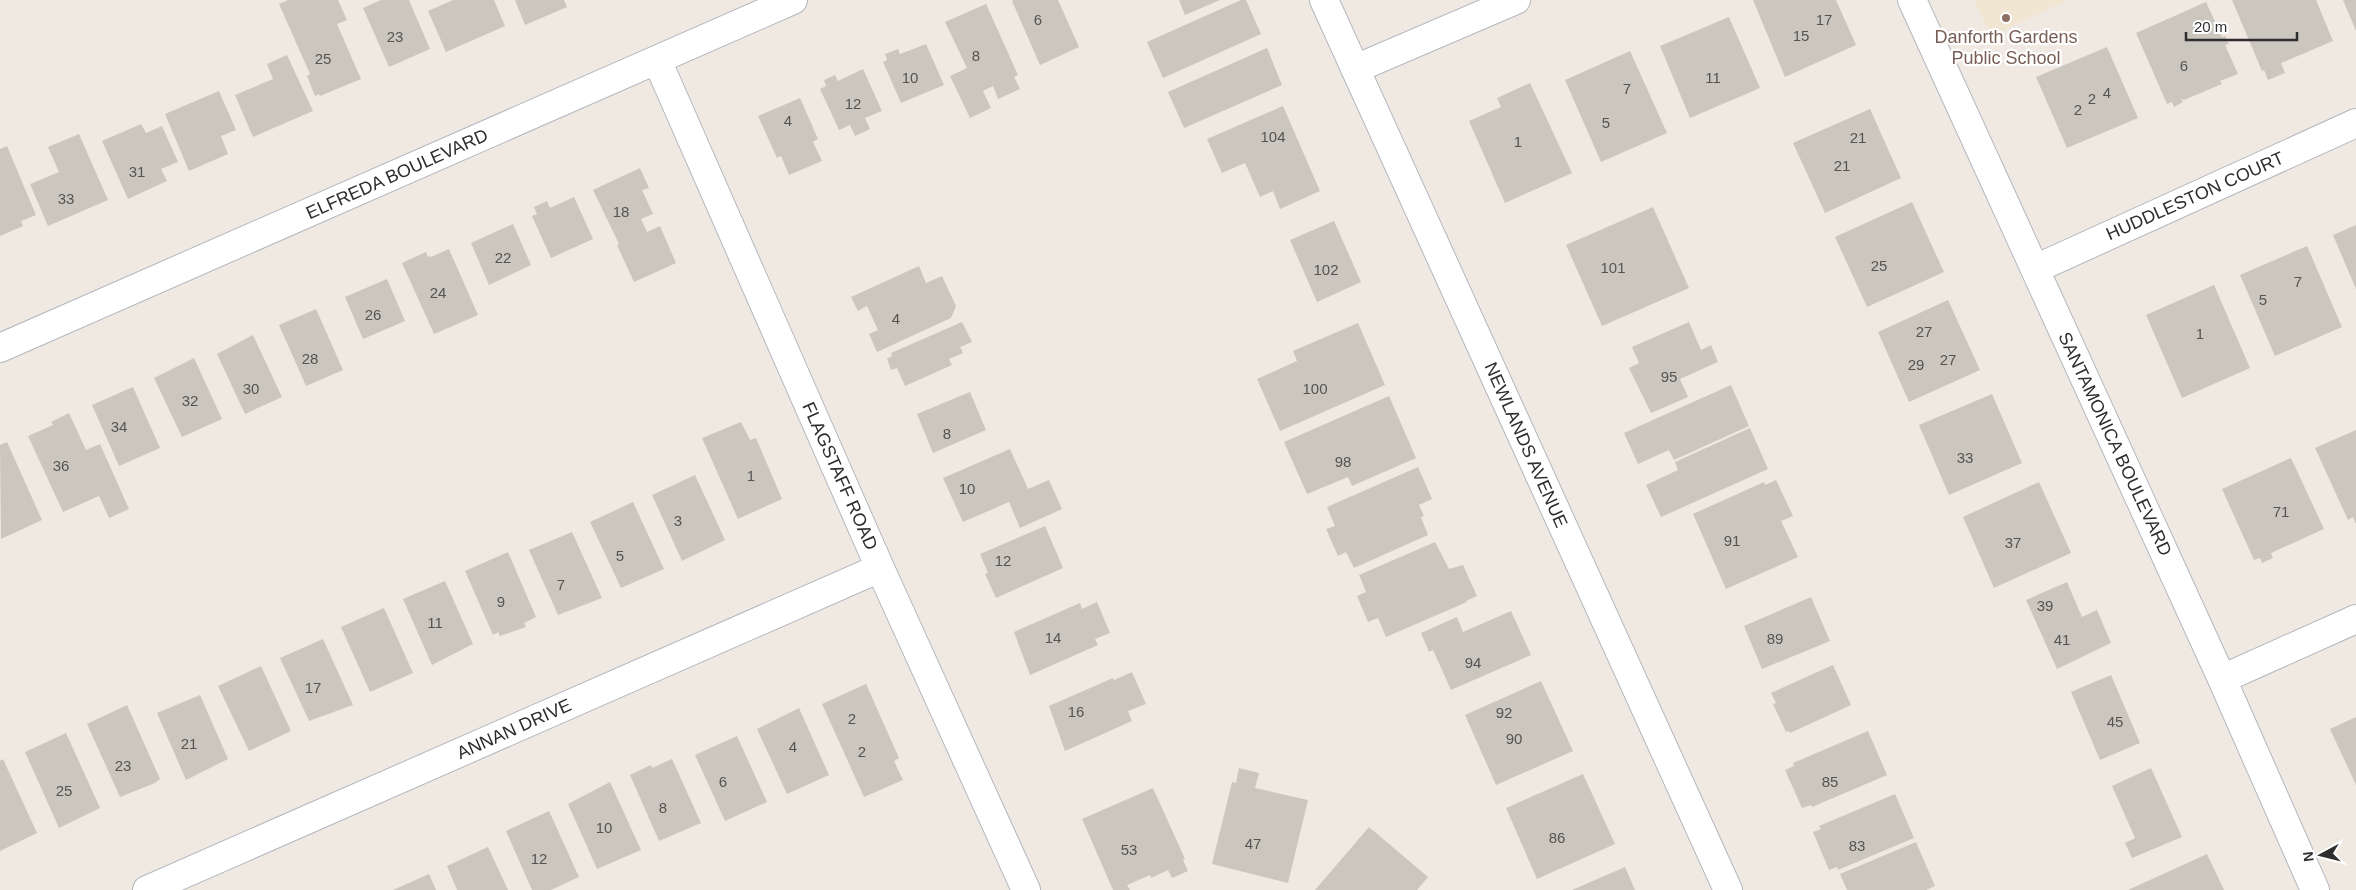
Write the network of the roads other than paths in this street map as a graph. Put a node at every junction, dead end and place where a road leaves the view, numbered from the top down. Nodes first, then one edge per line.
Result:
1 (793, 0) edge
2 (1324, 0) edge
3 (1516, 0) edge
4 (1913, 0) edge
5 (657, 60) junction
6 (1355, 69) junction
7 (2356, 123) edge
8 (2035, 269) junction
9 (0, 348) edge
10 (880, 568) junction
11 (2356, 619) edge
12 (2222, 679) junction
13 (147, 890) edge
14 (1026, 890) edge
15 (1728, 890) edge
16 (2316, 890) edge

1 - 5 street, ELFREDA BOULEVARD
2 - 6 street, NEWLANDS AVENUE
3 - 6 street
4 - 8 street, SANTAMONICA BOULEVARD
5 - 9 street, ELFREDA BOULEVARD
5 - 10 street, FLAGSTAFF ROAD
6 - 15 street, NEWLANDS AVENUE
7 - 8 street, HUDDLESTON COURT
8 - 12 street, SANTAMONICA BOULEVARD
10 - 13 street, ANNAN DRIVE
10 - 14 street, FLAGSTAFF ROAD
11 - 12 street
12 - 16 street, SANTAMONICA BOULEVARD

